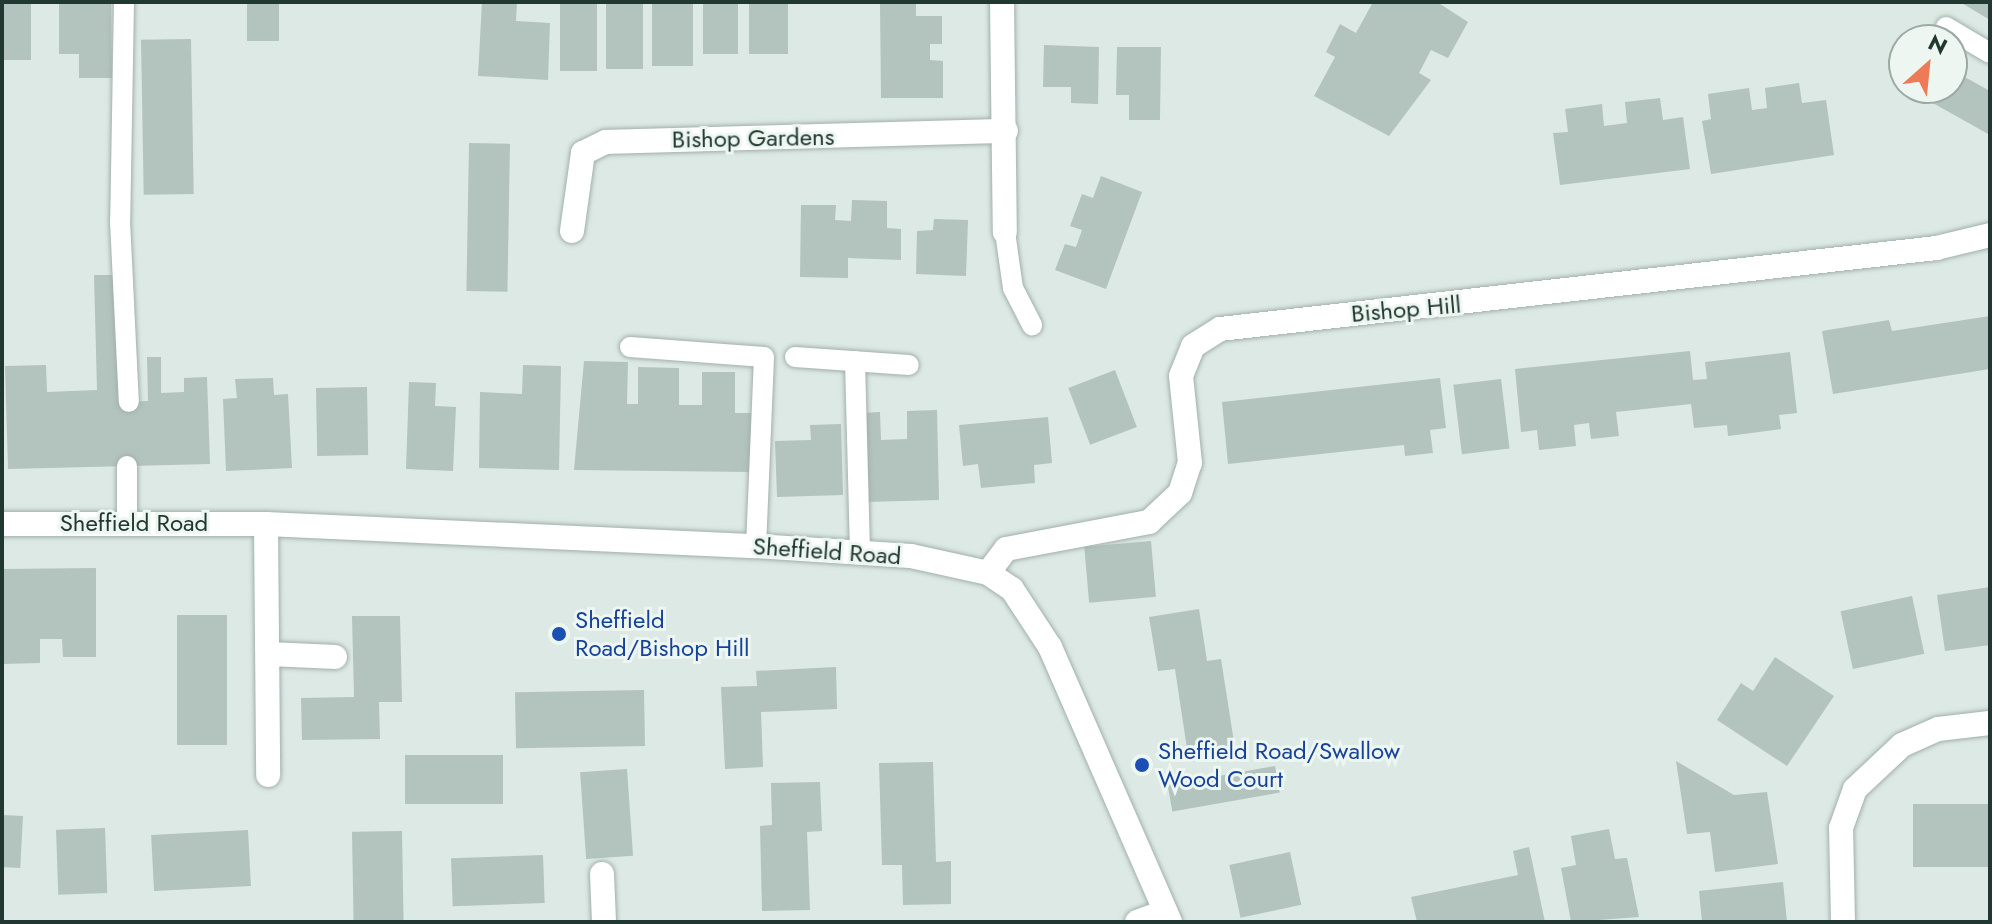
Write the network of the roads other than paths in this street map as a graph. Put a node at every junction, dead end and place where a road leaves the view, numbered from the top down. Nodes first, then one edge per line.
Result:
1 (124, 2) edge
2 (1002, 2) edge
3 (1968, 40) edge
4 (1990, 53) edge
5 (1006, 131) junction
6 (572, 231) dead end
7 (1005, 232) joint
8 (1990, 235) edge
9 (1032, 325) dead end
10 (630, 347) dead end
11 (795, 357) dead end
12 (855, 361) junction
13 (909, 365) dead end
14 (129, 402) dead end
15 (127, 466) dead end
16 (127, 521) junction
17 (2, 524) edge
18 (266, 524) junction
19 (756, 546) junction
20 (860, 551) junction
21 (988, 573) junction
22 (270, 654) junction
23 (335, 657) dead end
24 (1990, 723) edge
25 (268, 775) dead end
26 (602, 874) dead end
27 (1167, 917) edge
28 (604, 922) edge
29 (1137, 922) edge
30 (1843, 922) edge

1 - 14 lane
2 - 5 street
3 - 4 lane
5 - 6 street, Bishop Gardens
5 - 7 street
7 - 9 lane
8 - 21 street, Bishop Hill
10 - 19 lane
11 - 12 lane
12 - 13 lane
12 - 20 lane
15 - 16 lane
16 - 17 street, Sheffield Road
16 - 18 street, Sheffield Road
18 - 19 street, Sheffield Road
18 - 22 street
19 - 20 street, Sheffield Road
20 - 21 street, Sheffield Road
21 - 27 street
22 - 23 street
22 - 25 street
24 - 30 street
26 - 28 street
27 - 29 street

